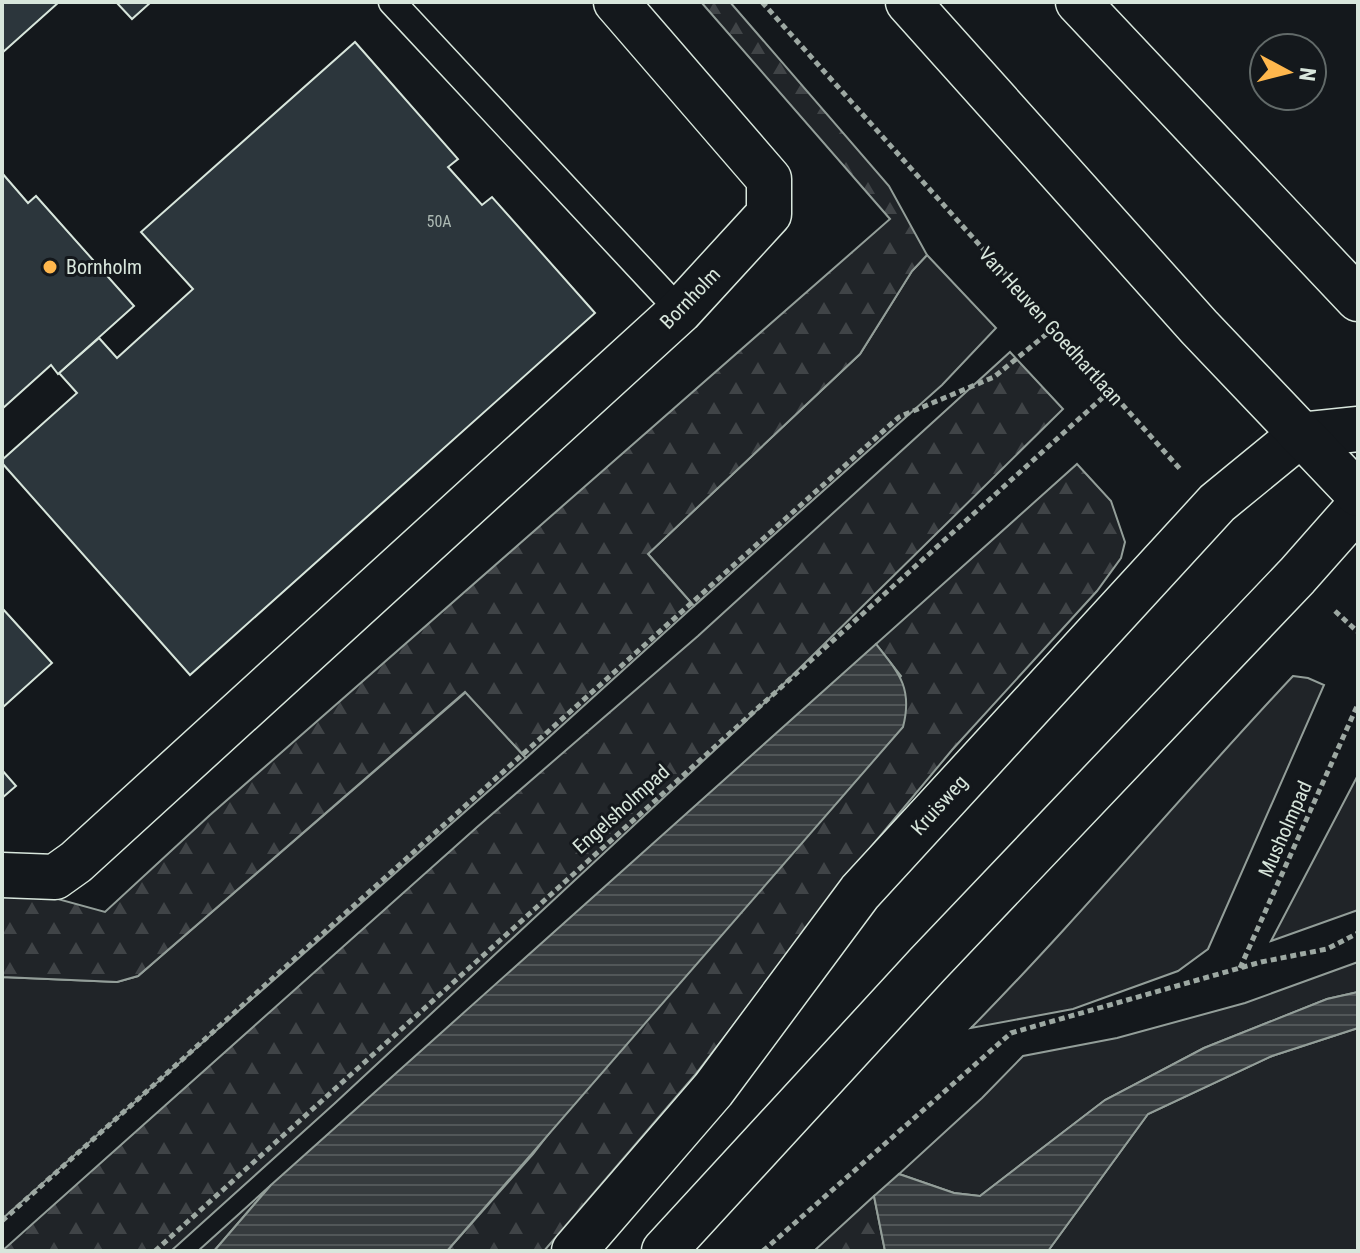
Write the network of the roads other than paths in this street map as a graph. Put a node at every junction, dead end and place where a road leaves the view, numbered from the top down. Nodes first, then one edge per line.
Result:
1 (392, 2) edge
2 (616, 2) edge
3 (908, 2) edge
4 (1078, 2) edge
5 (1358, 299) edge
6 (680, 311) junction
7 (1358, 429) edge
8 (1300, 435) junction
9 (1358, 494) edge
10 (1358, 507) edge
11 (2, 875) edge
12 (574, 1251) edge
13 (664, 1251) edge

1 - 6 lane
2 - 6 street, Bornholm
3 - 8 street
4 - 5 street
6 - 11 street, Bornholm
7 - 8 street
8 - 9 street
8 - 12 street, Kruisweg
10 - 13 street

